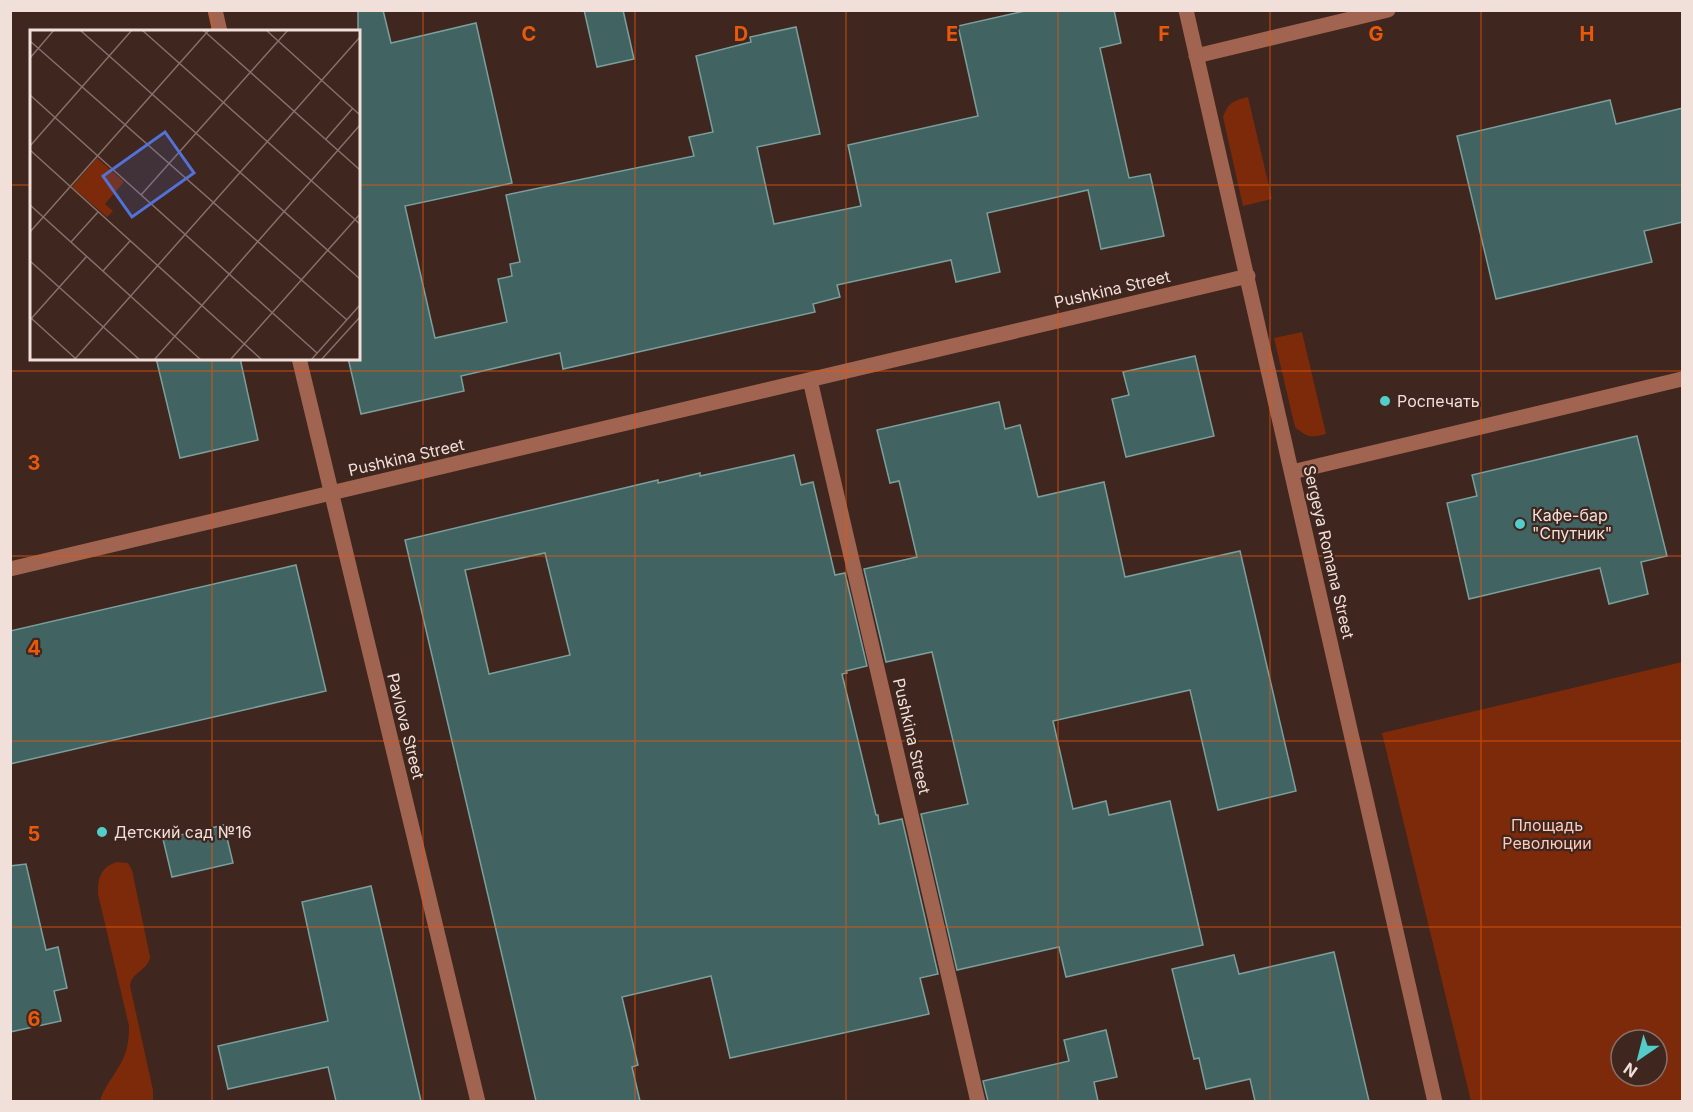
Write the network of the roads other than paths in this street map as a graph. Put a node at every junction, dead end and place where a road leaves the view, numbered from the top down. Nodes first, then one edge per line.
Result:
1 (215, 10) edge
2 (1186, 10) edge
3 (1388, 10) edge
4 (220, 30) edge
5 (1196, 56) junction
6 (1248, 276) junction
7 (299, 360) edge
8 (1683, 379) edge
9 (810, 380) junction
10 (1292, 472) junction
11 (332, 492) junction
12 (10, 569) edge
13 (478, 1101) edge
14 (978, 1101) edge
15 (1436, 1101) edge

1 - 4 street
2 - 5 street, Sergeya Romana Street
3 - 5 street
5 - 6 street, Sergeya Romana Street
6 - 9 street, Pushkina Street
6 - 10 street, Sergeya Romana Street
7 - 11 street, Pavlova Street
8 - 10 street
9 - 11 street, Pushkina Street
9 - 14 street, Pushkina Street
10 - 15 street, Sergeya Romana Street
11 - 12 street, Pushkina Street
11 - 13 street, Pavlova Street

